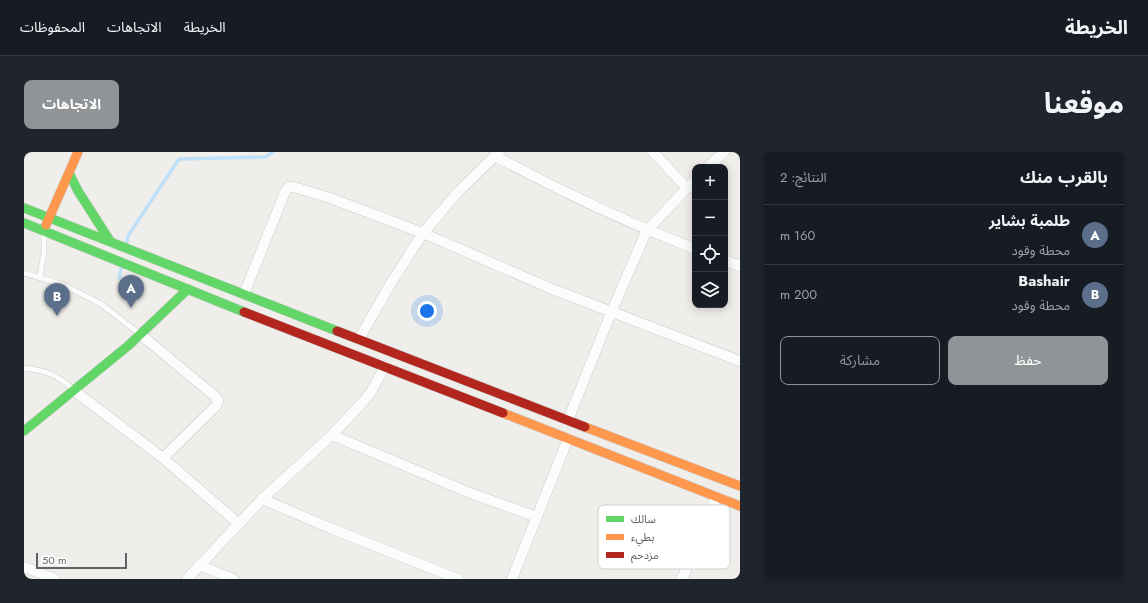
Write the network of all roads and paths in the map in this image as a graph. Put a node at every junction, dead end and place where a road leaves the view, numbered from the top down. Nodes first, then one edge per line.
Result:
1 (78, 152) edge
2 (653, 152) edge
3 (724, 152) edge
4 (497, 154) edge
5 (711, 164) edge
6 (68, 173) junction
7 (692, 183) edge
8 (687, 188) junction
9 (24, 208) edge
10 (49, 217) junction
11 (24, 223) edge
12 (647, 230) junction
13 (44, 231) junction
14 (423, 233) junction
15 (110, 241) junction
16 (692, 248) edge
17 (728, 261) edge
18 (740, 266) edge
19 (24, 273) edge
20 (40, 277) junction
21 (188, 289) junction
22 (244, 294) junction
23 (611, 313) junction
24 (141, 335) junction
25 (359, 339) junction
26 (740, 361) edge
27 (385, 366) junction
28 (24, 368) edge
29 (73, 390) junction
30 (568, 420) junction
31 (24, 431) edge
32 (332, 435) junction
33 (568, 439) junction
34 (163, 458) junction
35 (740, 486) edge
36 (716, 497) junction
37 (262, 499) junction
38 (713, 505) edge
39 (740, 506) edge
40 (537, 517) junction
41 (239, 524) junction
42 (199, 566) junction
43 (24, 567) edge
44 (55, 579) edge
45 (187, 579) edge
46 (232, 579) edge
47 (458, 579) edge
48 (512, 579) edge

1 - 6 main road
2 - 8 street
3 - 5 street
4 - 12 street
4 - 14 street
6 - 10 main road
6 - 15 main road
7 - 8 street
8 - 12 street
9 - 10 main road
10 - 13 main road
10 - 15 main road
11 - 13 main road
12 - 16 street
12 - 23 street
13 - 20 lane
13 - 21 main road
14 - 22 street
14 - 23 street
14 - 25 street
15 - 22 main road
17 - 18 street
19 - 20 lane
20 - 24 lane
21 - 24 main road
21 - 27 main road
22 - 25 main road
23 - 26 street
23 - 30 street
24 - 29 main road
24 - 34 street
25 - 30 main road
27 - 32 street
27 - 33 main road
28 - 29 lane
29 - 31 main road
29 - 34 street
30 - 35 main road
32 - 37 street
32 - 40 street
33 - 36 main road
33 - 40 street
34 - 41 street
36 - 38 street
36 - 39 main road
37 - 41 street
37 - 47 street
40 - 48 street
41 - 42 street
42 - 45 street
42 - 46 street
43 - 44 street

